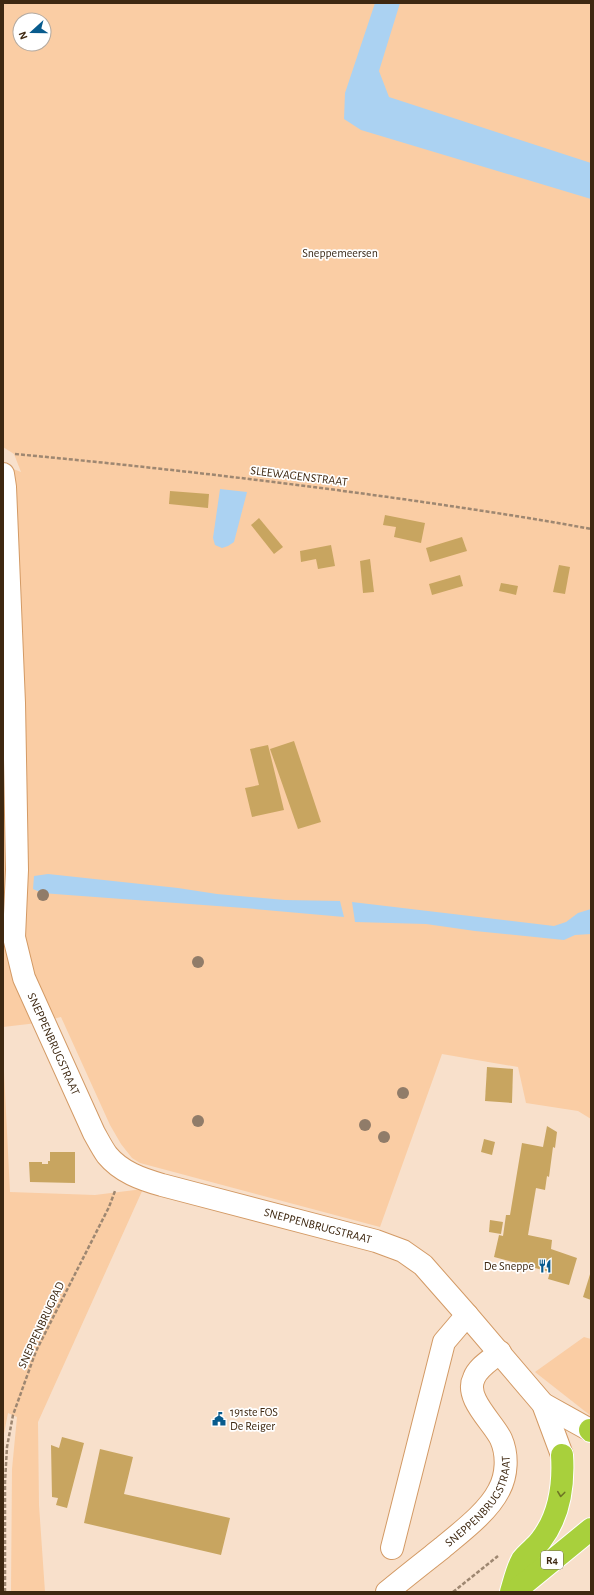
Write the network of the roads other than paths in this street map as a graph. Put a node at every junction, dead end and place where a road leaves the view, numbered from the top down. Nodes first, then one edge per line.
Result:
1 (3, 474) edge
2 (468, 1315) junction
3 (500, 1352) junction
4 (543, 1404) junction
5 (590, 1430) edge
6 (562, 1455) joint
7 (591, 1529) edge
8 (392, 1548) dead end
9 (387, 1592) edge
10 (512, 1592) edge

1 - 2 street, SNEPPENBRUGSTRAAT
2 - 3 street, SNEPPENBRUGSTRAAT
2 - 8 street
3 - 4 street, SNEPPENBRUGSTRAAT
3 - 9 street, SNEPPENBRUGSTRAAT
4 - 5 street
4 - 6 street, SNEPPENBRUGSTRAAT
6 -> 10 highway
7 - 10 highway, R4

